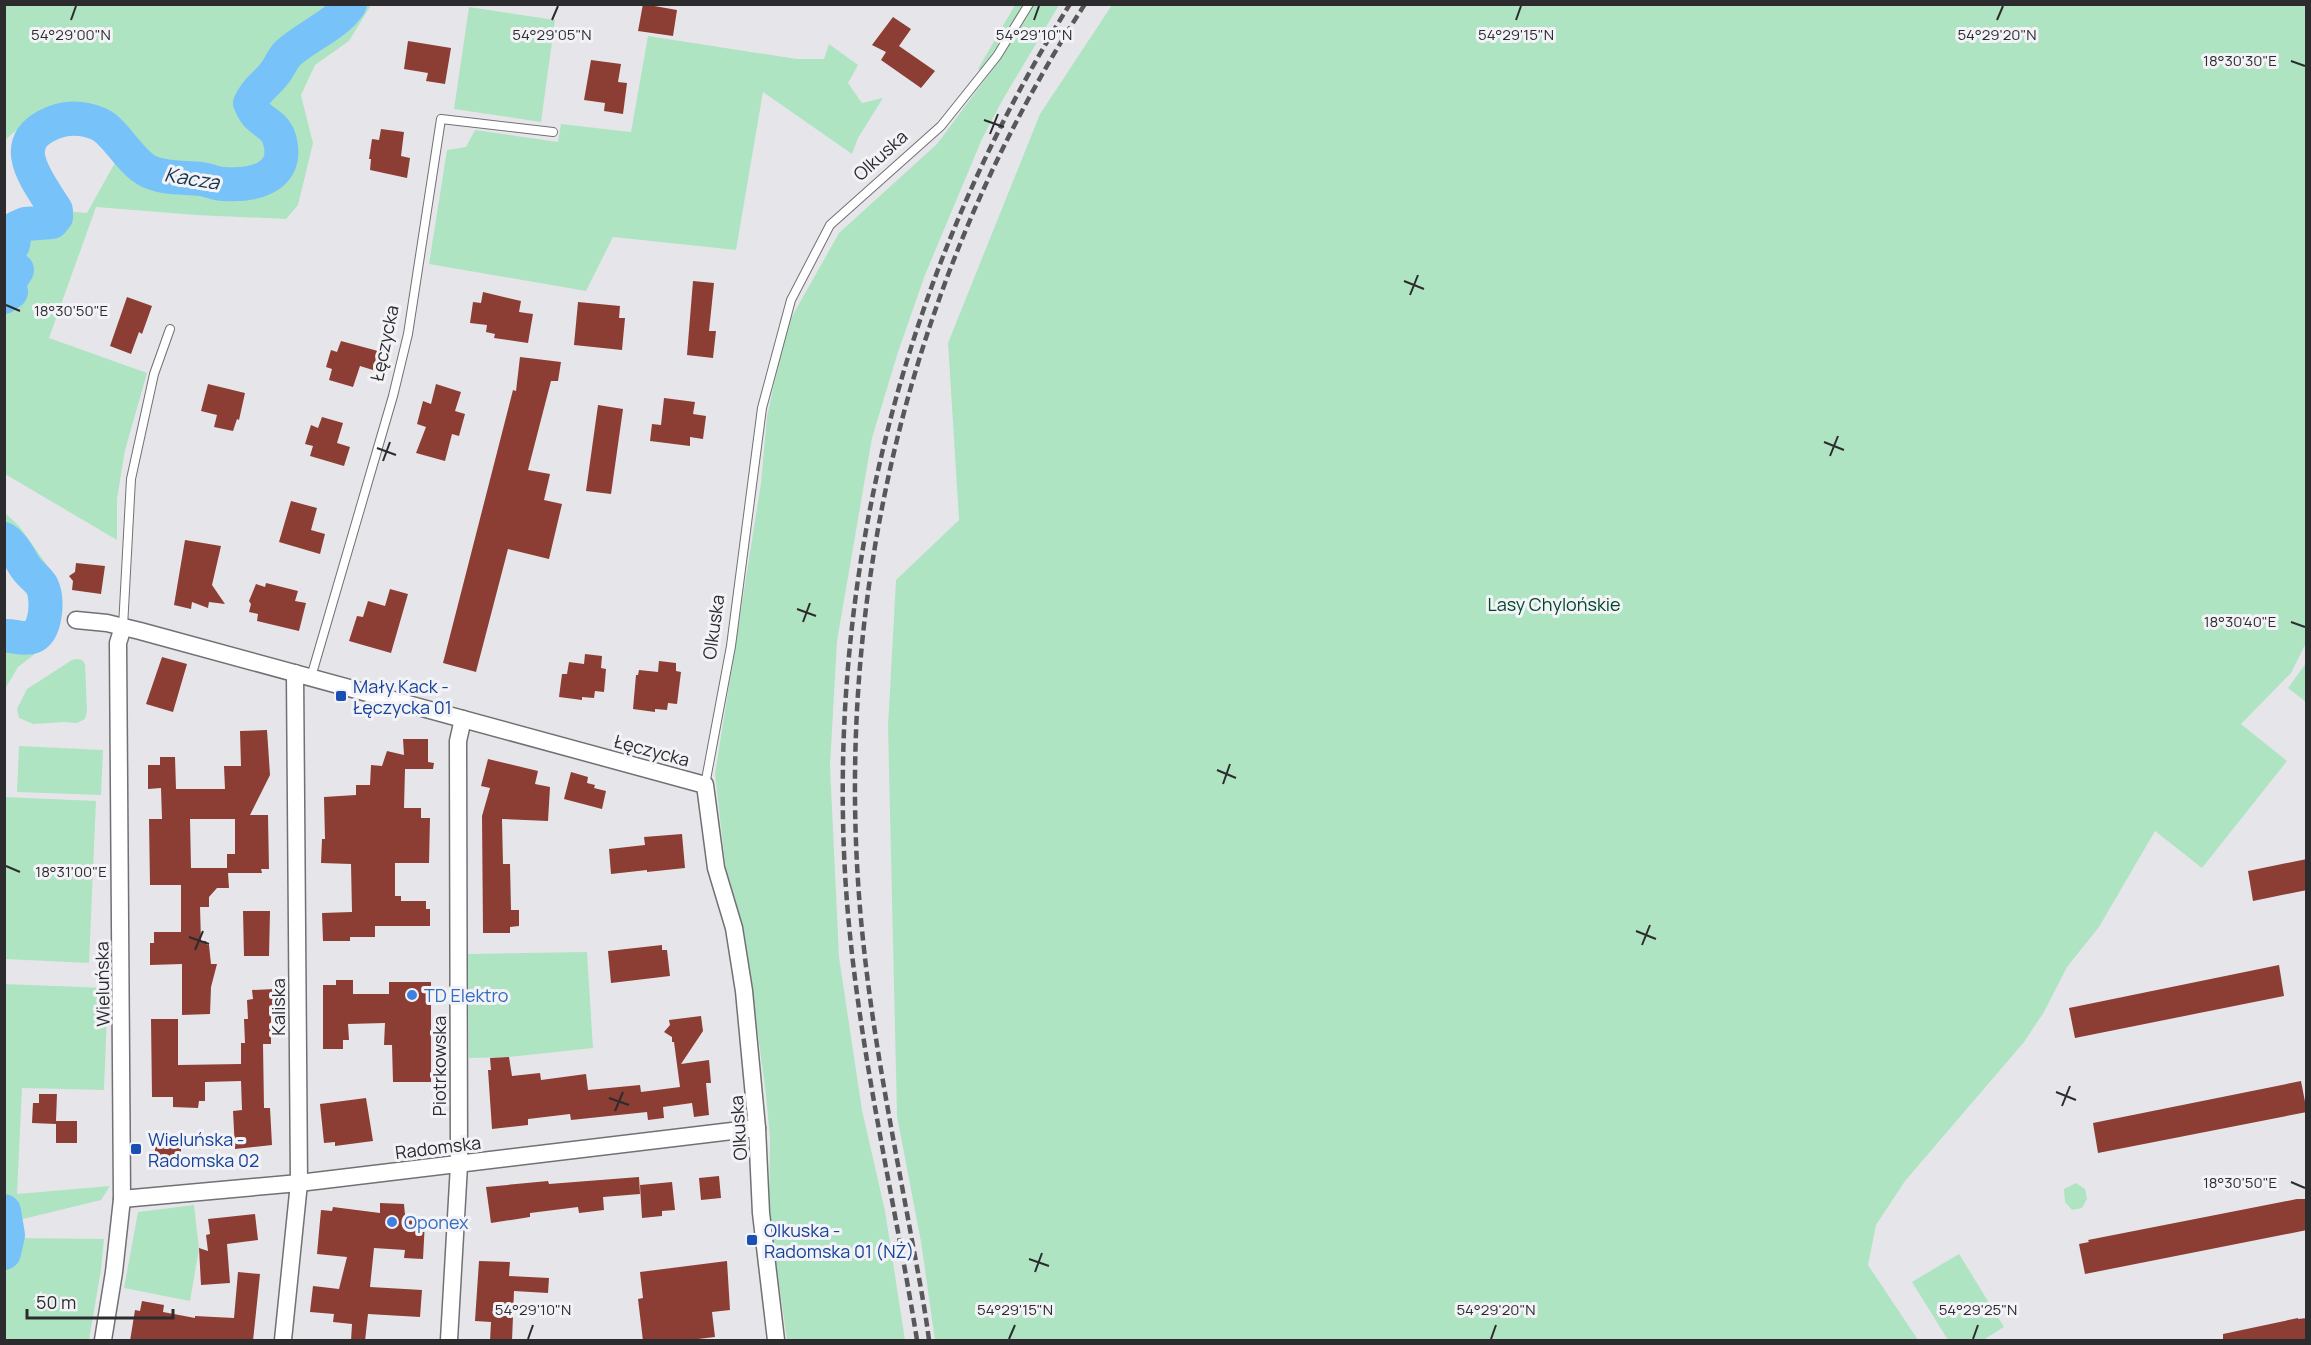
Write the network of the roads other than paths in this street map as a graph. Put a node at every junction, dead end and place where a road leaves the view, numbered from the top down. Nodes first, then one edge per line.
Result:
1 (1029, 4) edge
2 (553, 132) dead end
3 (170, 329) dead end
4 (76, 620) dead end
5 (123, 627) junction
6 (303, 675) junction
7 (463, 720) junction
8 (705, 785) junction
9 (757, 1128) junction
10 (459, 1165) junction
11 (299, 1183) junction
12 (122, 1199) junction
13 (103, 1341) edge
14 (283, 1341) edge
15 (449, 1341) edge
16 (776, 1341) edge

1 - 8 lane, Olkuska
2 - 6 lane, Łęczycka
3 - 5 lane
4 - 5 street, Łęczycka
5 - 6 street, Łęczycka
5 - 12 street, Wieluńska
6 - 7 street, Łęczycka
6 - 11 street, Kaliska
7 - 8 street, Łęczycka
7 - 10 street, Piotrkowska
8 - 9 street, Olkuska
9 - 10 street, Radomska
9 - 16 street, Olkuska
10 - 11 street, Radomska
10 - 15 street, Piotrkowska
11 - 12 street, Radomska
11 - 14 street, Kaliska
12 - 13 street, Wieluńska

